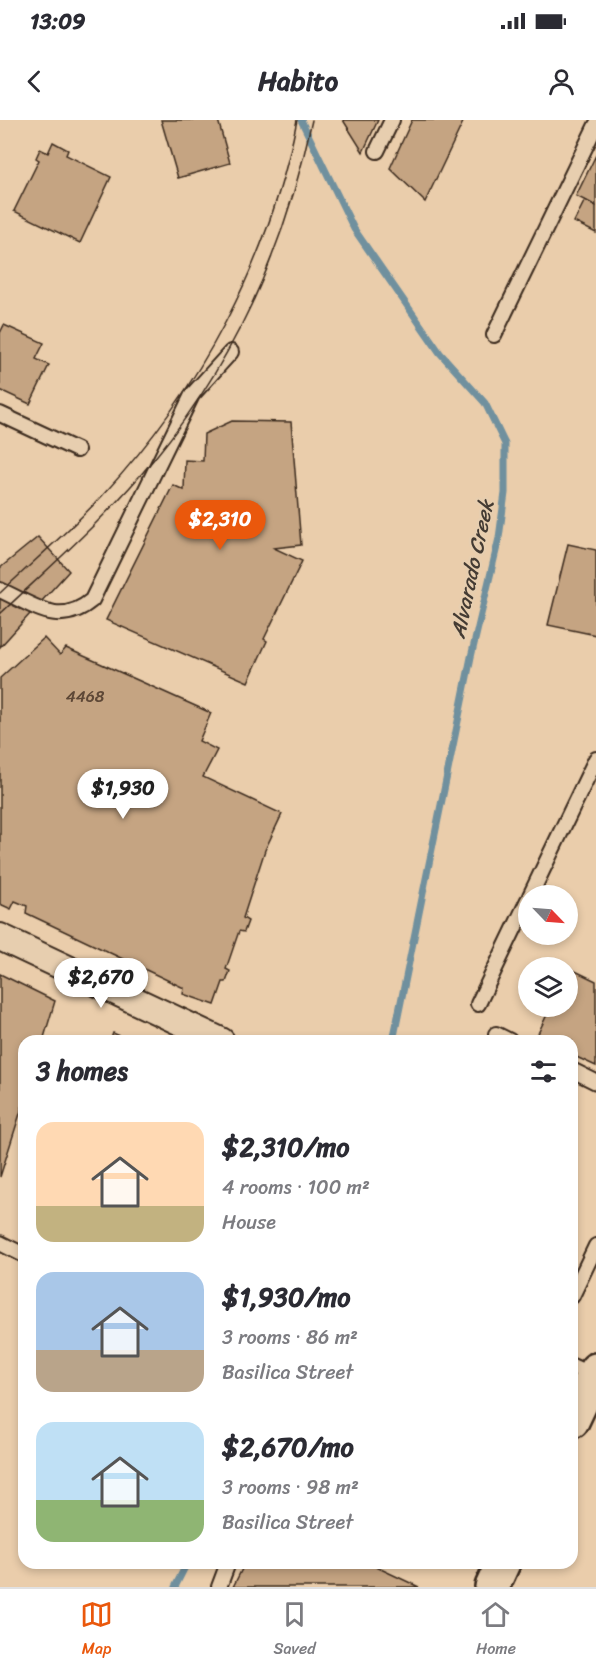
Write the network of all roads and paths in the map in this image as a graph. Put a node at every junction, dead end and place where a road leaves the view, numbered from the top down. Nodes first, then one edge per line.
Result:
1 (392, 120) edge
2 (596, 125) edge
3 (377, 151) dead end
4 (494, 335) dead end
5 (231, 352) dead end
6 (0, 414) edge
7 (77, 450) dead end
8 (0, 590) edge
9 (596, 759) edge
10 (535, 885) edge
11 (518, 921) edge
12 (0, 937) edge
13 (478, 1004) dead end
14 (208, 1035) edge
15 (578, 1073) edge
16 (596, 1082) edge
17 (0, 1244) edge
18 (596, 1246) edge
19 (18, 1252) edge
20 (578, 1284) edge
21 (587, 1371) edge
22 (578, 1401) edge
23 (226, 1569) edge
24 (501, 1569) edge
25 (219, 1587) edge
26 (492, 1587) edge

1 - 3 lane
2 - 4 lane
5 - 8 lane
6 - 7 lane
9 - 10 lane
11 - 13 lane
12 - 14 street
15 - 16 lane
17 - 19 lane
18 - 20 lane
21 - 22 street
23 - 25 lane
24 - 26 street

